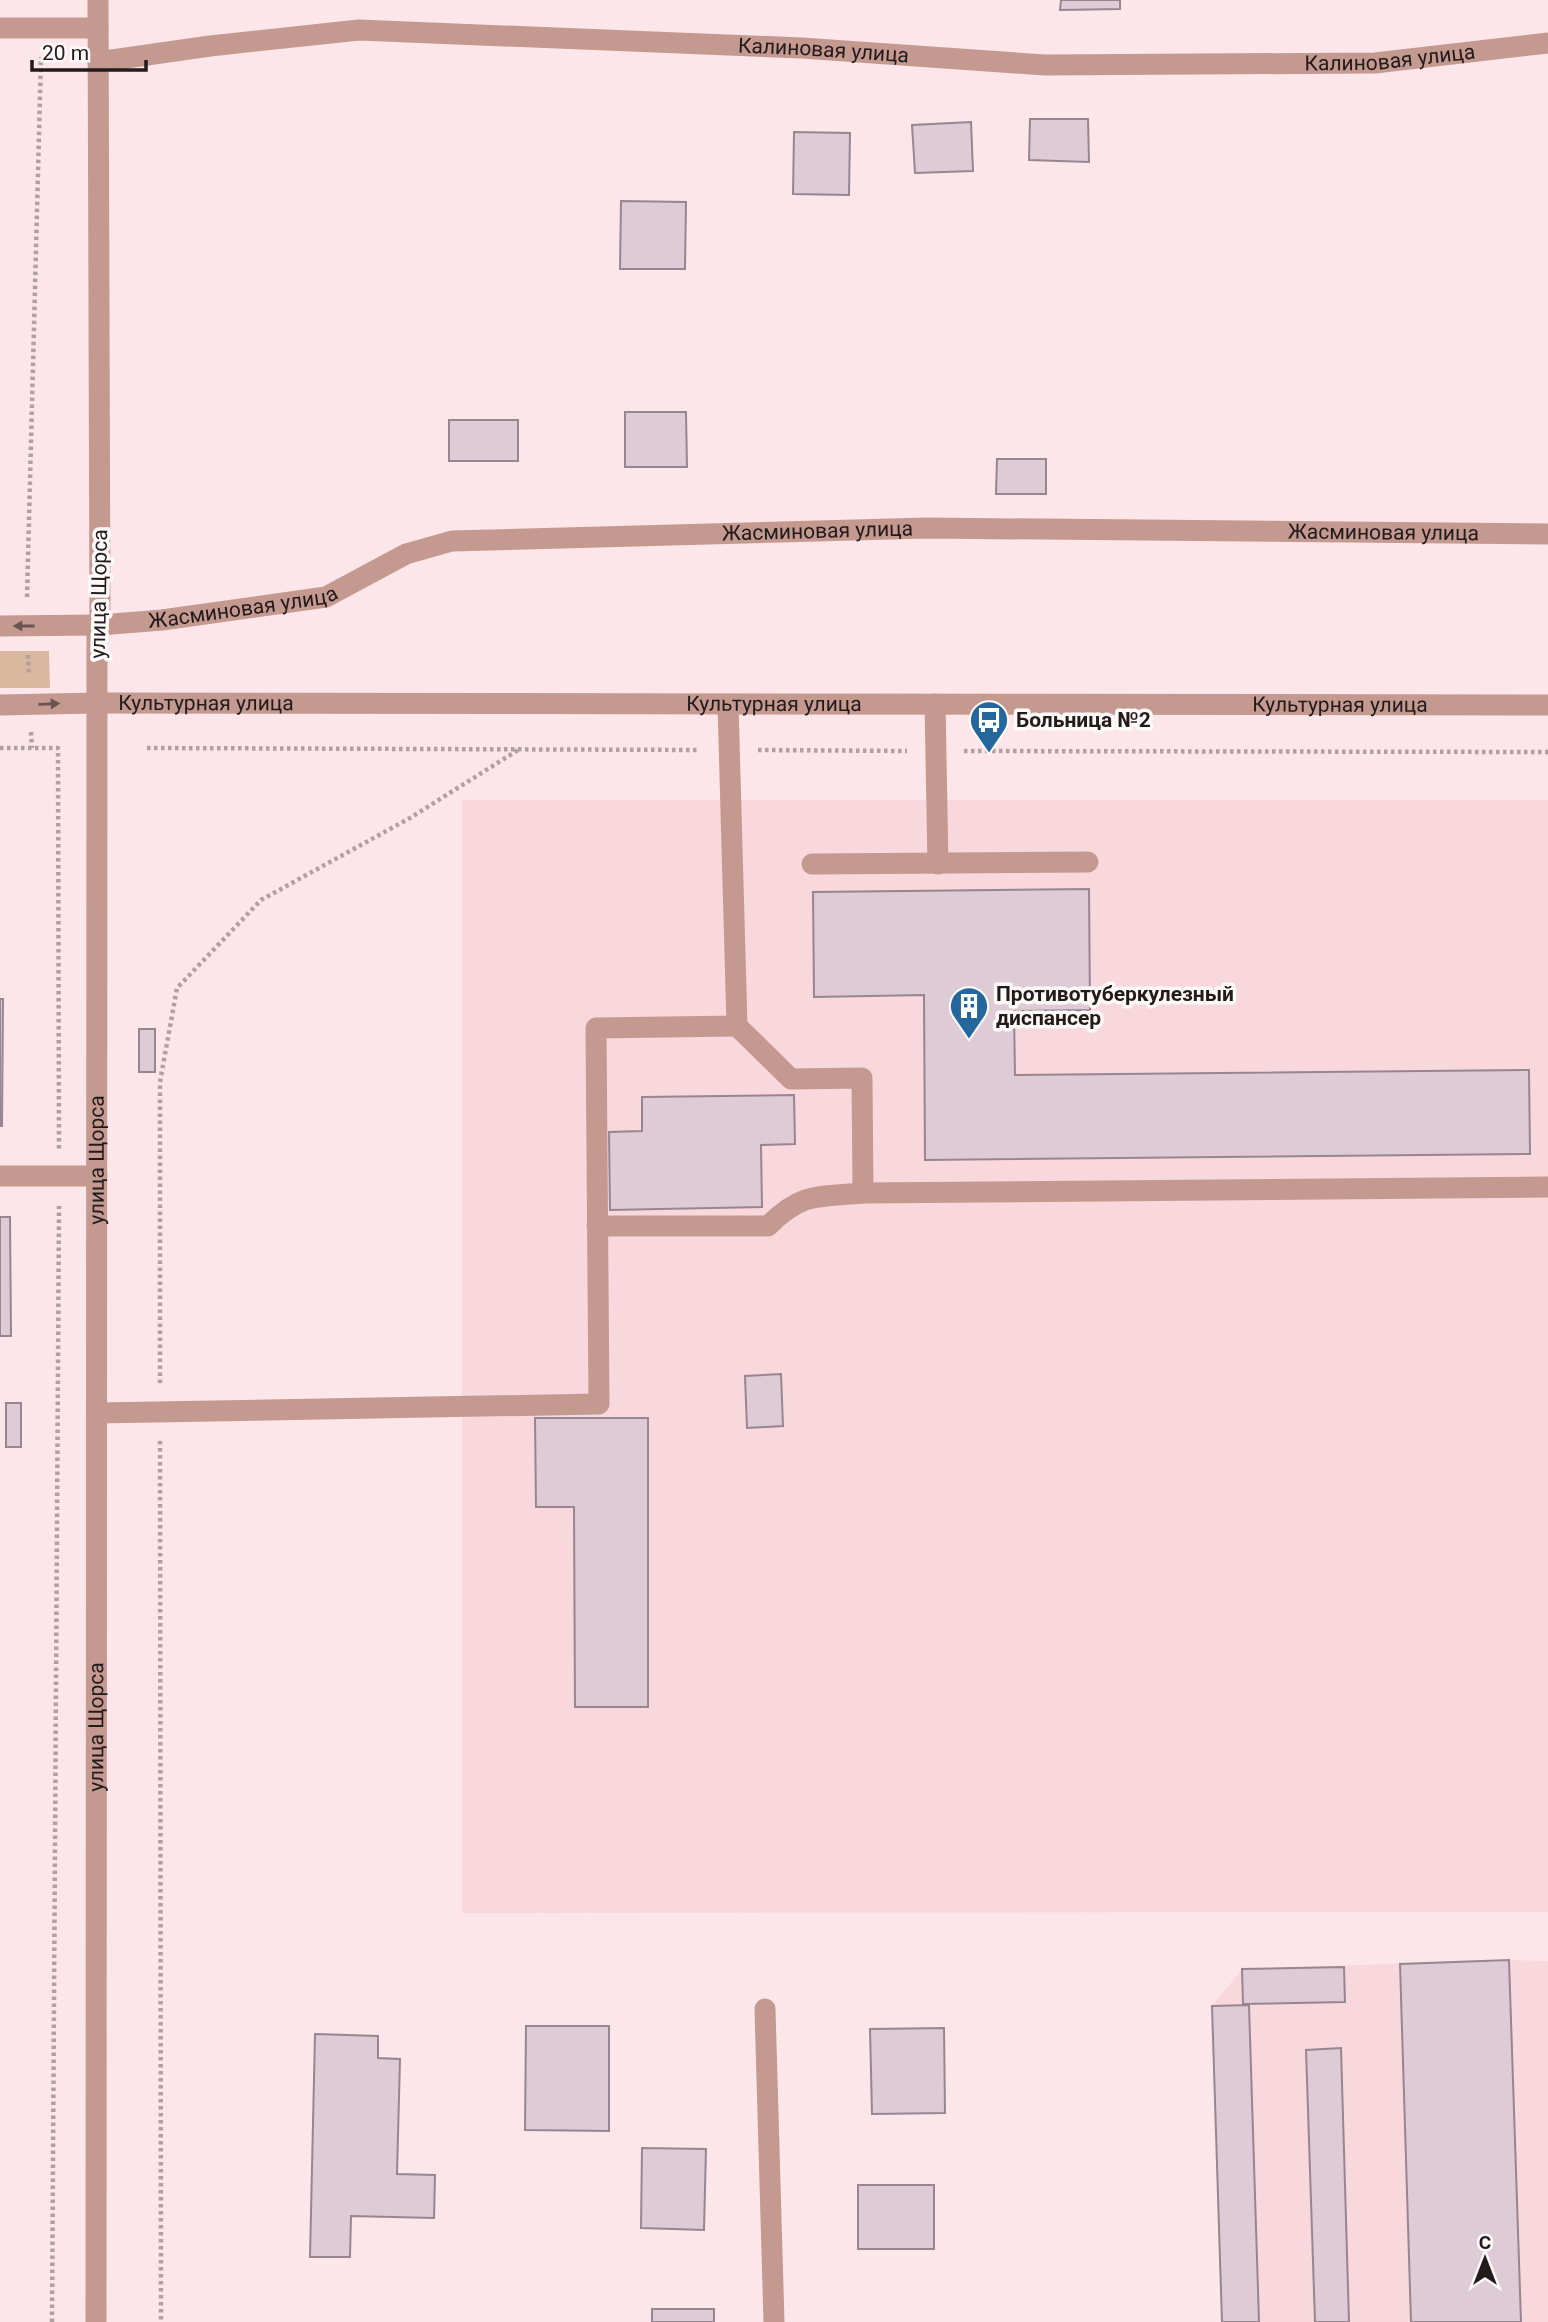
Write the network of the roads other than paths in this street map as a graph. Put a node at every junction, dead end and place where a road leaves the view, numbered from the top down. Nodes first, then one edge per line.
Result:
1 (98, 0) edge
2 (0, 28) edge
3 (98, 28) junction
4 (1548, 43) edge
5 (98, 62) junction
6 (1548, 534) edge
7 (99, 625) junction
8 (0, 626) edge
9 (97, 703) junction
10 (728, 704) junction
11 (935, 704) junction
12 (0, 705) edge
13 (1548, 705) edge
14 (1088, 862) dead end
15 (812, 864) dead end
16 (938, 864) junction
17 (737, 1026) junction
18 (0, 1176) edge
19 (97, 1176) junction
20 (1548, 1187) edge
21 (863, 1193) junction
22 (597, 1226) junction
23 (97, 1413) junction
24 (765, 2009) dead end
25 (96, 2322) edge
26 (774, 2322) edge

1 - 3 street, улица Щорса
2 - 3 street
3 - 5 street, улица Щорса
4 - 5 street, Калиновая улица
5 - 7 street, улица Щорса
6 - 7 street, Жасминовая улица
7 -> 8 street
7 - 9 street, улица Щорса
9 - 10 street, Культурная улица
12 -> 9 street, Культурная улица
9 - 19 street, улица Щорса
10 - 11 street, Культурная улица
10 - 17 street
11 - 13 street, Культурная улица
11 - 16 street
14 - 16 street
15 - 16 street
17 - 21 street
17 - 22 street
18 - 19 street
19 - 23 street, улица Щорса
20 - 21 street
21 - 22 street
22 - 23 street
23 - 25 street, улица Щорса
24 - 26 street

